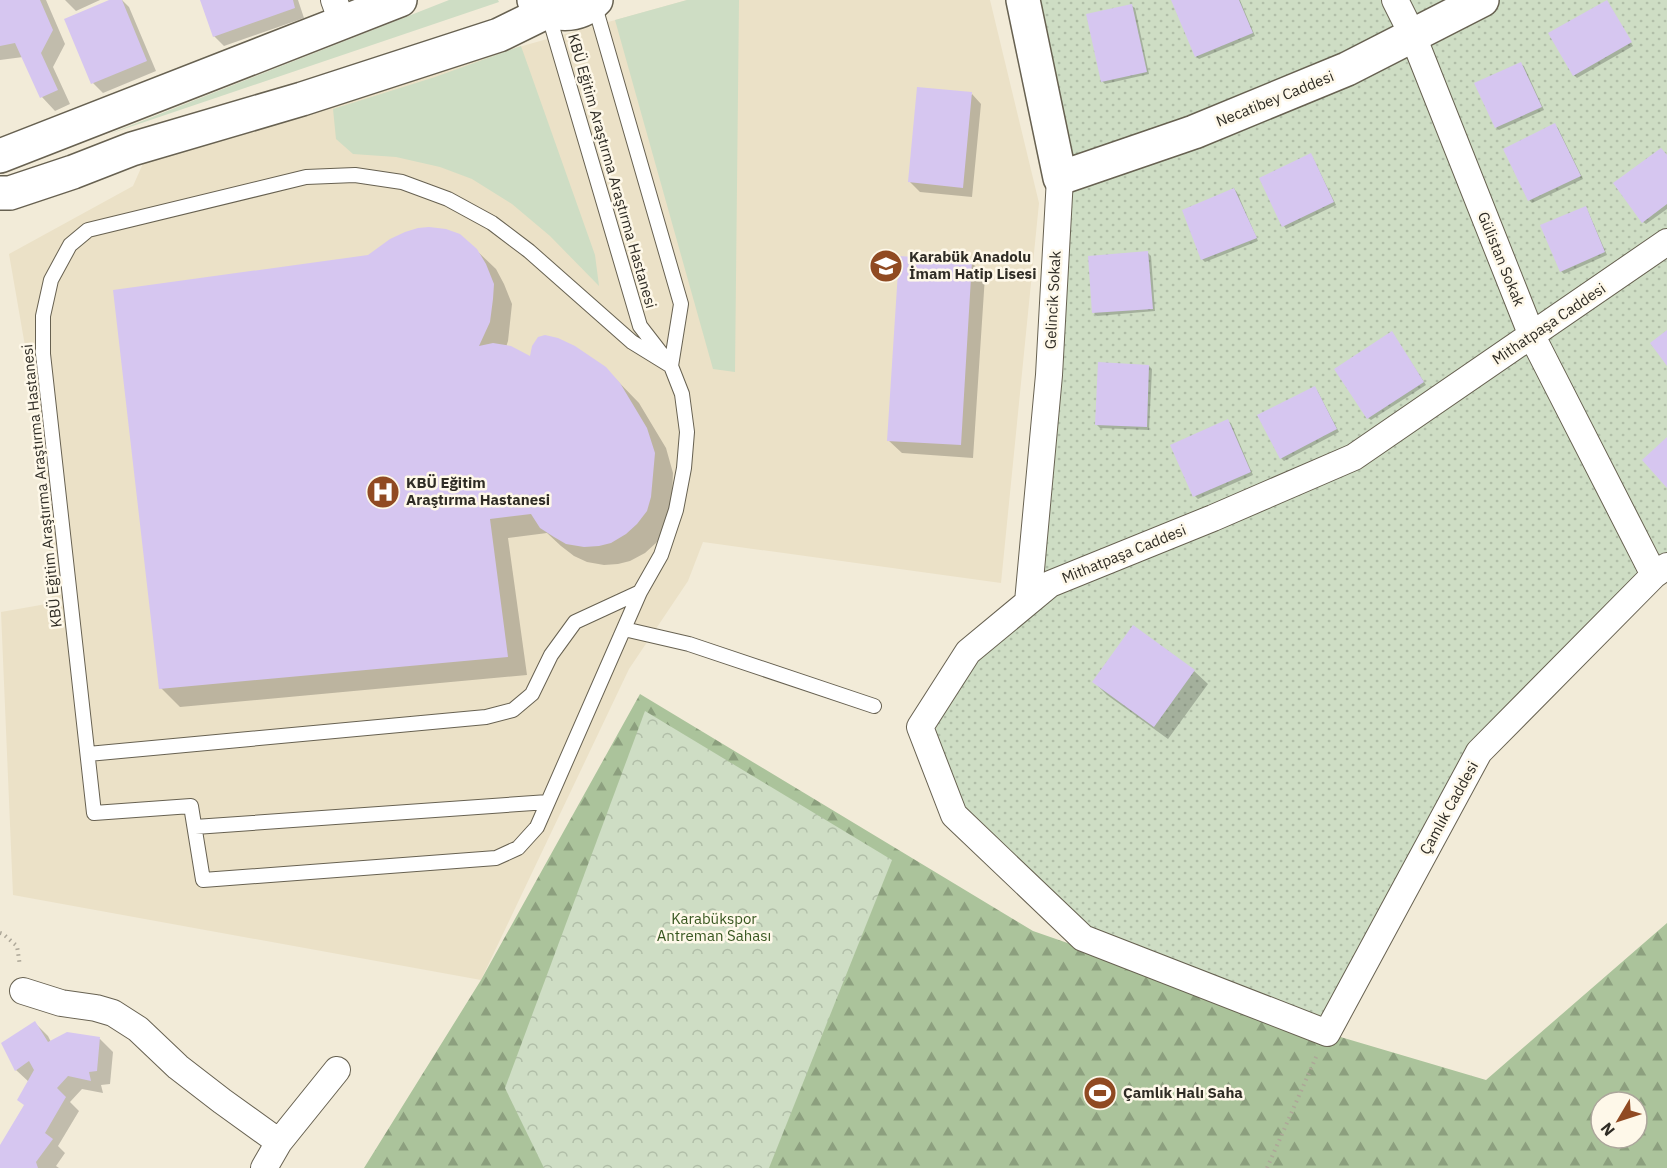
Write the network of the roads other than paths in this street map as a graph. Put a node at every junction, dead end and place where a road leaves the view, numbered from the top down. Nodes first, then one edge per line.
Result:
1 (400, 0) edge
2 (1023, 0) edge
3 (1395, 0) edge
4 (1482, 0) edge
5 (595, 1) edge
6 (541, 5) edge
7 (338, 11) edge
8 (1413, 36) junction
9 (0, 156) edge
10 (1060, 178) junction
11 (0, 193) edge
12 (1667, 242) edge
13 (1532, 336) junction
14 (671, 366) junction
15 (1661, 570) edge
16 (640, 592) junction
17 (1028, 602) junction
18 (624, 629) junction
19 (874, 706) dead end
20 (88, 754) junction
21 (548, 802) junction
22 (195, 827) junction
23 (23, 991) road end
24 (1327, 1032) joint
25 (337, 1070) dead end
26 (279, 1142) junction
27 (264, 1168) edge

1 - 7 street
2 - 10 street, Gelincik Sokak
3 - 8 street, Gülistan Sokak
4 - 8 street, Necatibey Caddesi
5 - 6 street
5 - 14 lane, KBÜ Eğitim Araştırma Araştırma Hastanesi
6 - 11 street
6 - 14 lane, KBÜ Eğitim Araştırma Araştırma Hastanesi
7 - 9 street
8 - 10 street, Necatibey Caddesi
8 - 13 street, Gülistan Sokak
10 - 17 street, Gelincik Sokak
12 - 13 street, Mithatpaşa Caddesi
13 - 15 street, Gülistan Sokak
13 - 17 street, Mithatpaşa Caddesi
14 - 16 lane, KBÜ Eğitim Araştırma Araştırma Hastanesi
14 - 20 lane, KBÜ Eğitim Araştırma Araştırma Hastanesi
15 - 24 street, Çamlık Caddesi
16 - 18 lane, KBÜ Eğitim Araştırma Araştırma Hastanesi
16 - 20 lane
17 - 24 street, Mithatpaşa Caddesi
18 - 19 lane
18 - 21 lane, KBÜ Eğitim Araştırma Araştırma Hastanesi
20 - 22 lane, KBÜ Eğitim Araştırma Araştırma Hastanesi
21 - 22 lane
21 - 22 lane, KBÜ Eğitim Araştırma Araştırma Hastanesi
23 - 26 street
25 - 26 street
26 - 27 street

